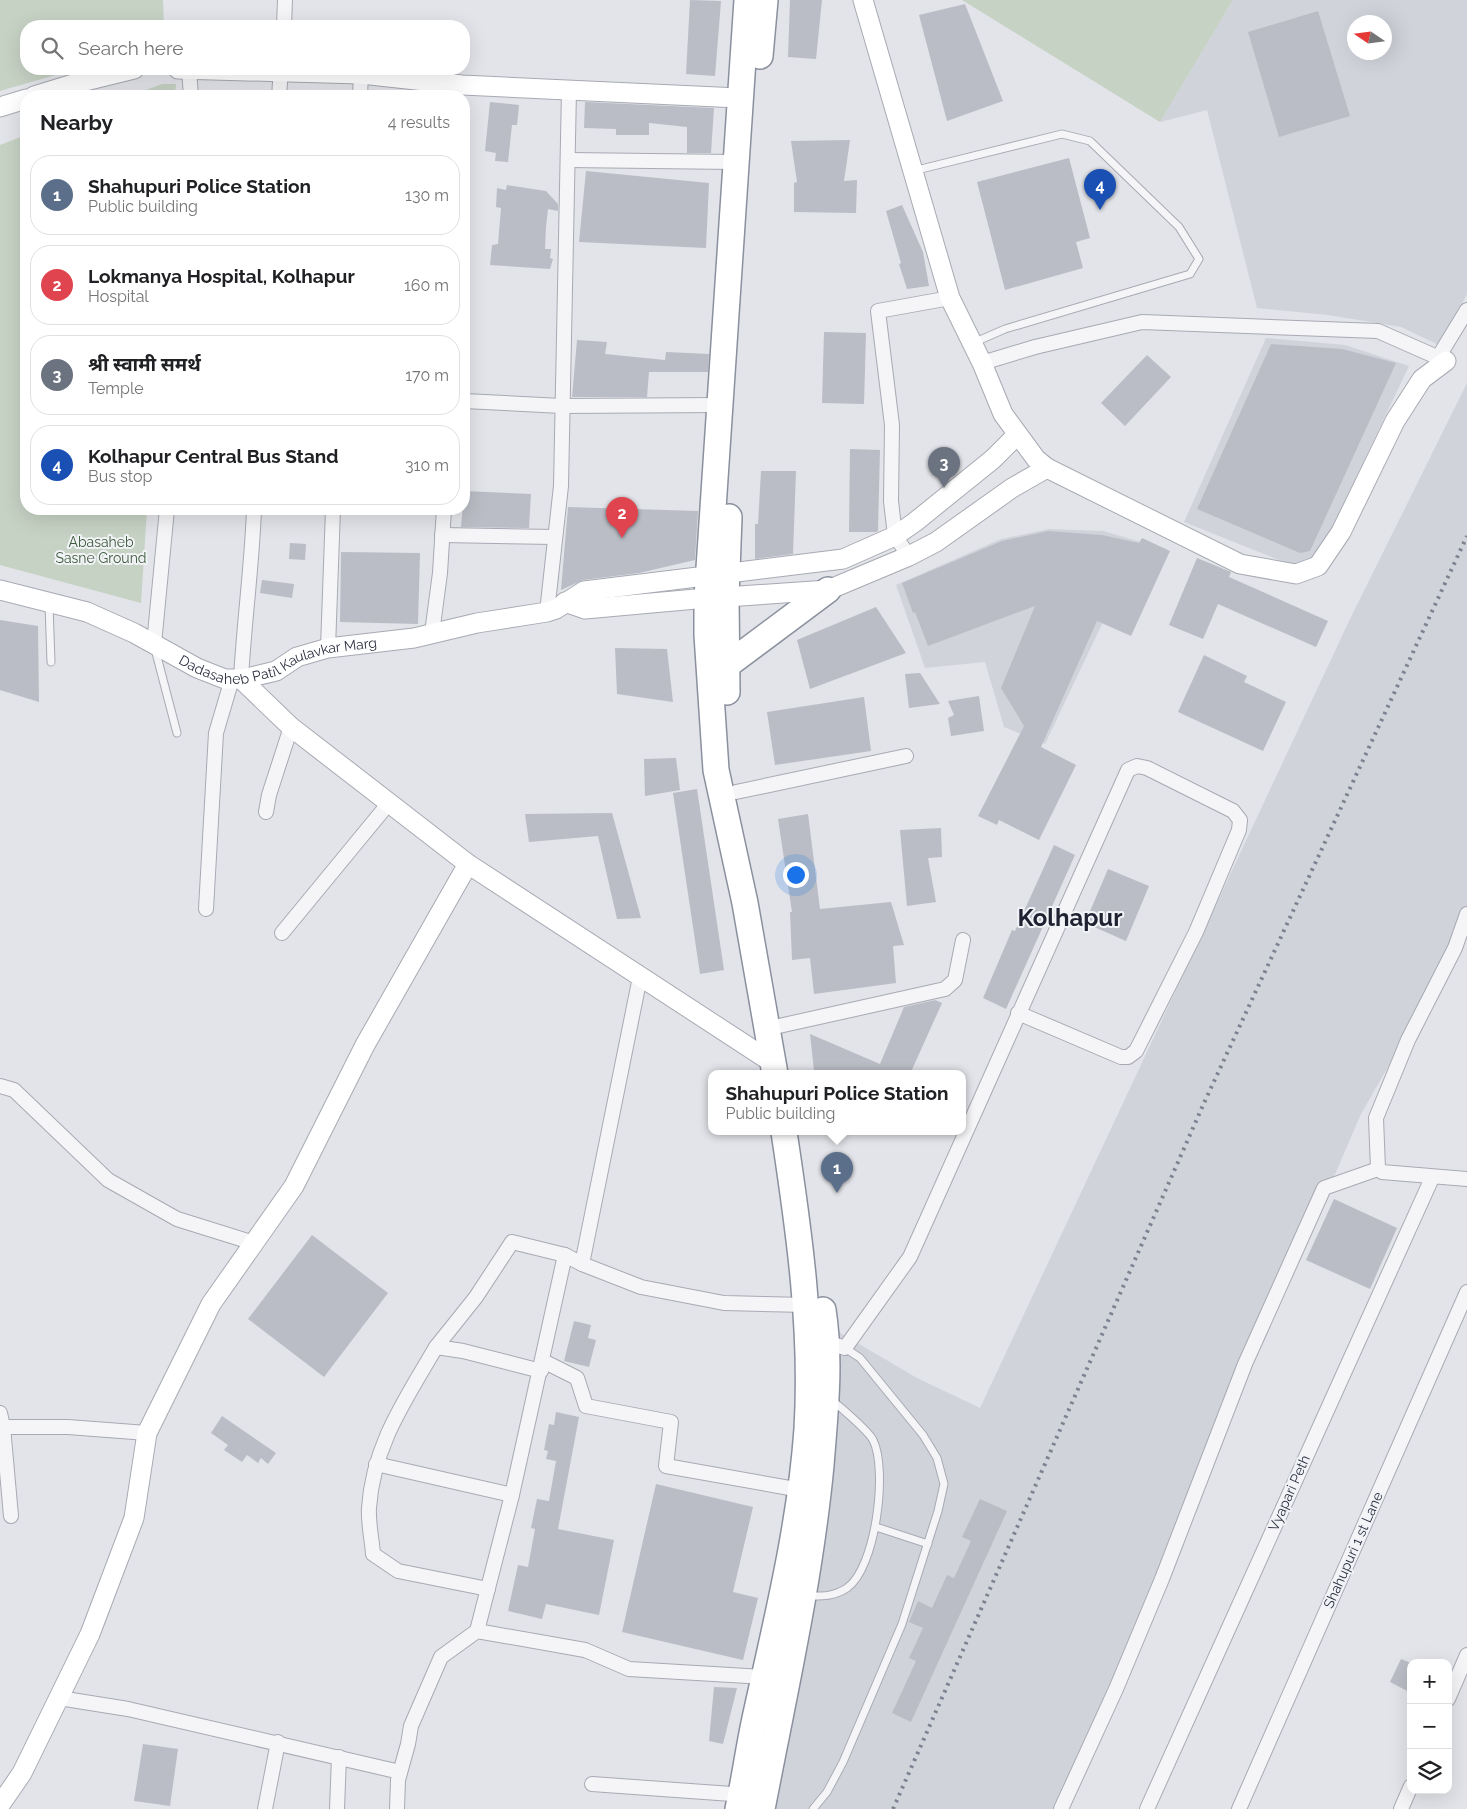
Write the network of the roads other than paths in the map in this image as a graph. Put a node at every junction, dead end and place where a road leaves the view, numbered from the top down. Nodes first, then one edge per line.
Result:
1 (285, 0) edge
2 (747, 0) edge
3 (765, 0) edge
4 (863, 0) edge
5 (284, 20) edge
6 (112, 75) edge
7 (186, 75) edge
8 (280, 75) edge
9 (361, 75) edge
10 (367, 75) edge
11 (56, 90) edge
12 (189, 90) edge
13 (279, 90) edge
14 (360, 90) edge
15 (462, 90) edge
16 (569, 90) junction
17 (740, 98) junction
18 (20, 101) edge
19 (0, 107) edge
20 (568, 160) junction
21 (735, 162) junction
22 (913, 171) junction
23 (950, 298) junction
24 (1467, 310) edge
25 (972, 343) junction
26 (1442, 359) junction
27 (982, 363) junction
28 (470, 401) edge
29 (720, 405) junction
30 (562, 406) junction
31 (1017, 435) junction
32 (1048, 468) junction
33 (166, 515) edge
34 (254, 515) edge
35 (333, 515) edge
36 (444, 515) edge
37 (442, 535) junction
38 (555, 536) junction
39 (895, 536) junction
40 (909, 556) junction
41 (718, 586) junction
42 (0, 590) edge
43 (828, 590) junction
44 (49, 602) junction
45 (547, 612) junction
46 (432, 633) junction
47 (154, 644) junction
48 (328, 648) junction
49 (51, 662) dead end
50 (726, 666) junction
51 (236, 679) junction
52 (291, 727) junction
53 (177, 733) dead end
54 (906, 756) dead end
55 (736, 792) junction
56 (389, 803) junction
57 (266, 812) dead end
58 (468, 864) junction
59 (206, 909) dead end
60 (1467, 914) edge
61 (282, 933) dead end
62 (963, 940) dead end
63 (640, 977) junction
64 (1018, 1013) junction
65 (779, 1026) junction
66 (778, 1070) edge
67 (779, 1070) edge
68 (779, 1070) edge
69 (0, 1086) edge
70 (966, 1130) edge
71 (784, 1135) edge
72 (796, 1135) edge
73 (964, 1135) edge
74 (1378, 1169) junction
75 (1432, 1178) junction
76 (1467, 1179) edge
77 (254, 1243) junction
78 (565, 1255) junction
79 (582, 1264) junction
80 (1467, 1292) edge
81 (806, 1306) junction
82 (827, 1343) junction
83 (436, 1347) junction
84 (542, 1366) junction
85 (817, 1390) junction
86 (0, 1413) edge
87 (2, 1428) edge
88 (147, 1433) junction
89 (376, 1464) junction
90 (801, 1490) junction
91 (512, 1495) junction
92 (11, 1516) dead end
93 (876, 1527) junction
94 (928, 1544) junction
95 (488, 1589) junction
96 (805, 1596) junction
97 (477, 1631) junction
98 (1467, 1655) edge
99 (765, 1677) junction
100 (1452, 1690) edge
101 (59, 1698) junction
102 (278, 1742) junction
103 (339, 1757) junction
104 (400, 1772) junction
105 (592, 1784) dead end
106 (1408, 1794) edge
107 (751, 1802) edge
108 (0, 1805) edge
109 (265, 1809) edge
110 (337, 1809) edge
111 (397, 1809) edge
112 (813, 1809) edge
113 (1061, 1809) edge
114 (1147, 1809) edge
115 (1239, 1809) edge
116 (1401, 1809) edge

1 - 5 street
2 - 17 highway
3 - 41 highway
4 - 22 street
6 - 11 street
7 - 12 street
8 - 13 street
9 - 14 street
10 - 15 street
15 - 16 street
16 - 17 street
16 - 20 street
17 - 21 highway
18 - 19 street
20 - 21 street
20 - 30 street
21 - 29 highway
22 - 23 street
22 - 25 lane
23 - 25 street
23 - 39 street
24 - 26 street
25 - 27 street
26 - 27 street
26 - 32 street
27 - 31 street
28 - 30 street
29 - 30 street
29 - 41 highway
30 - 38 street
31 - 32 street
31 - 39 street
32 - 40 street
33 - 47 street
34 - 51 street
35 - 48 street
36 - 37 street
37 - 38 street
37 - 46 street
38 - 45 street
39 - 40 street
39 - 41 street
40 - 43 street
41 - 43 street
41 - 45 street, Dadasaheb Patil Kaulavkar Marg
41 - 50 highway
41 - 67 highway
42 - 44 street, Dadasaheb Patil Kaulavkar Marg
43 - 50 highway
44 - 47 street, Dadasaheb Patil Kaulavkar Marg
44 - 49 lane
45 - 46 street, Dadasaheb Patil Kaulavkar Marg
46 - 48 street, Dadasaheb Patil Kaulavkar Marg
47 - 51 street, Dadasaheb Patil Kaulavkar Marg
47 - 53 lane
48 - 51 street, Dadasaheb Patil Kaulavkar Marg
50 - 55 highway
51 - 52 street
51 - 59 street
52 - 56 street
52 - 57 street
54 - 55 street
55 - 65 highway
56 - 58 street
56 - 61 street
58 - 63 street
58 - 77 street
60 - 74 street
62 - 65 street
63 - 66 street
63 - 79 street
64 - 64 street
64 - 70 street
65 - 68 highway
69 - 77 street
71 - 81 highway
72 - 82 highway
73 - 82 street
74 - 75 street
74 - 113 street
75 - 76 street
75 - 114 street, Vyapari Peth
77 - 88 street
78 - 79 street
78 - 83 street
78 - 84 street
79 - 81 street
80 - 115 street, Shahupuri 1 st Lane
81 - 82 highway
82 - 85 highway
82 - 94 lane
83 - 84 street
83 - 89 street
84 - 90 street
84 - 91 street
85 - 90 highway
85 - 93 lane
85 - 96 highway
86 - 87 street
87 - 88 street
87 - 92 street
88 - 101 street
89 - 91 street
89 - 95 street
90 - 99 highway
91 - 95 street
93 - 94 lane
93 - 96 lane
94 - 112 lane
95 - 97 street
96 - 107 highway
97 - 99 street
97 - 104 street
98 - 100 street
99 - 107 highway
101 - 102 street
101 - 108 street
102 - 103 street
102 - 109 street
103 - 104 street
103 - 110 street
104 - 111 street
105 - 107 street
106 - 116 street

